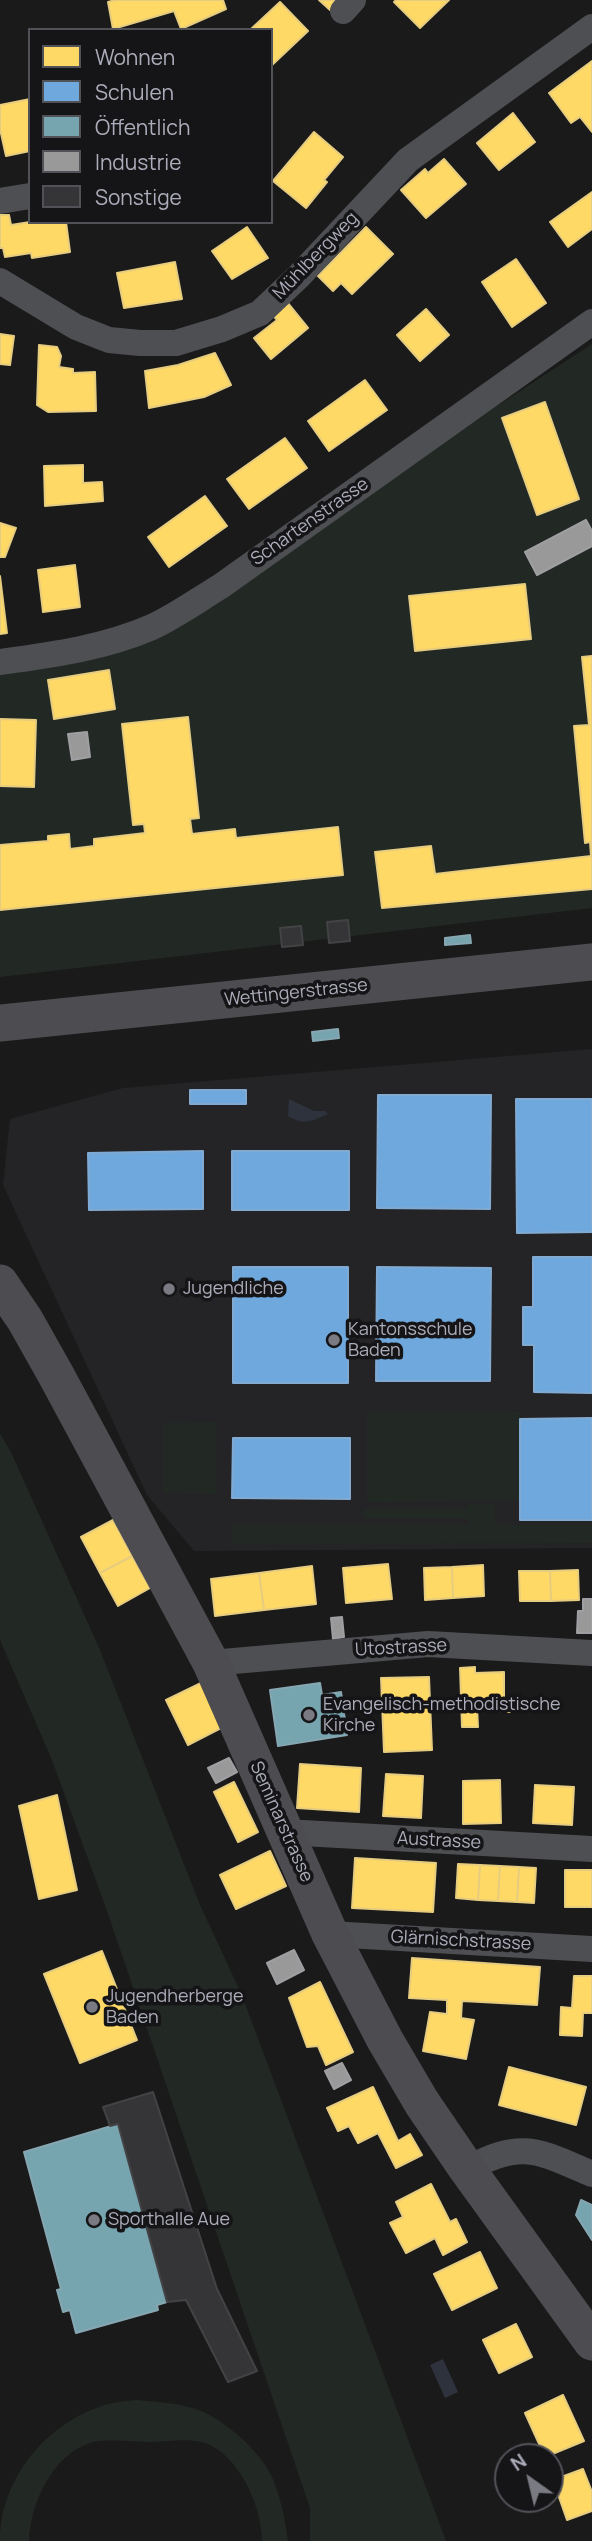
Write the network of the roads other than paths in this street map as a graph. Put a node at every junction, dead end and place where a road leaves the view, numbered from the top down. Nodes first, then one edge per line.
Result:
1 (592, 27) edge
2 (28, 197) edge
3 (0, 201) edge
4 (0, 281) edge
5 (592, 321) edge
6 (0, 662) edge
7 (592, 962) edge
8 (0, 1023) edge
9 (0, 1283) edge
10 (592, 1653) edge
11 (211, 1662) junction
12 (287, 1834) junction
13 (592, 1849) edge
14 (330, 1934) junction
15 (592, 1949) edge
16 (467, 2169) junction
17 (592, 2174) edge
18 (592, 2342) edge

1 - 4 street, Mühlbergweg
2 - 3 street
5 - 6 street, Schartenstrasse
7 - 8 main road, Wettingerstrasse
9 - 11 main road, Seminarstrasse
10 - 11 street, Utostrasse
11 - 12 main road, Seminarstrasse
12 - 13 street, Austrasse
12 - 14 main road, Seminarstrasse
14 - 15 street, Glärnischstrasse
14 - 16 main road, Seminarstrasse
16 - 17 street
16 - 18 main road, Seminarstrasse

